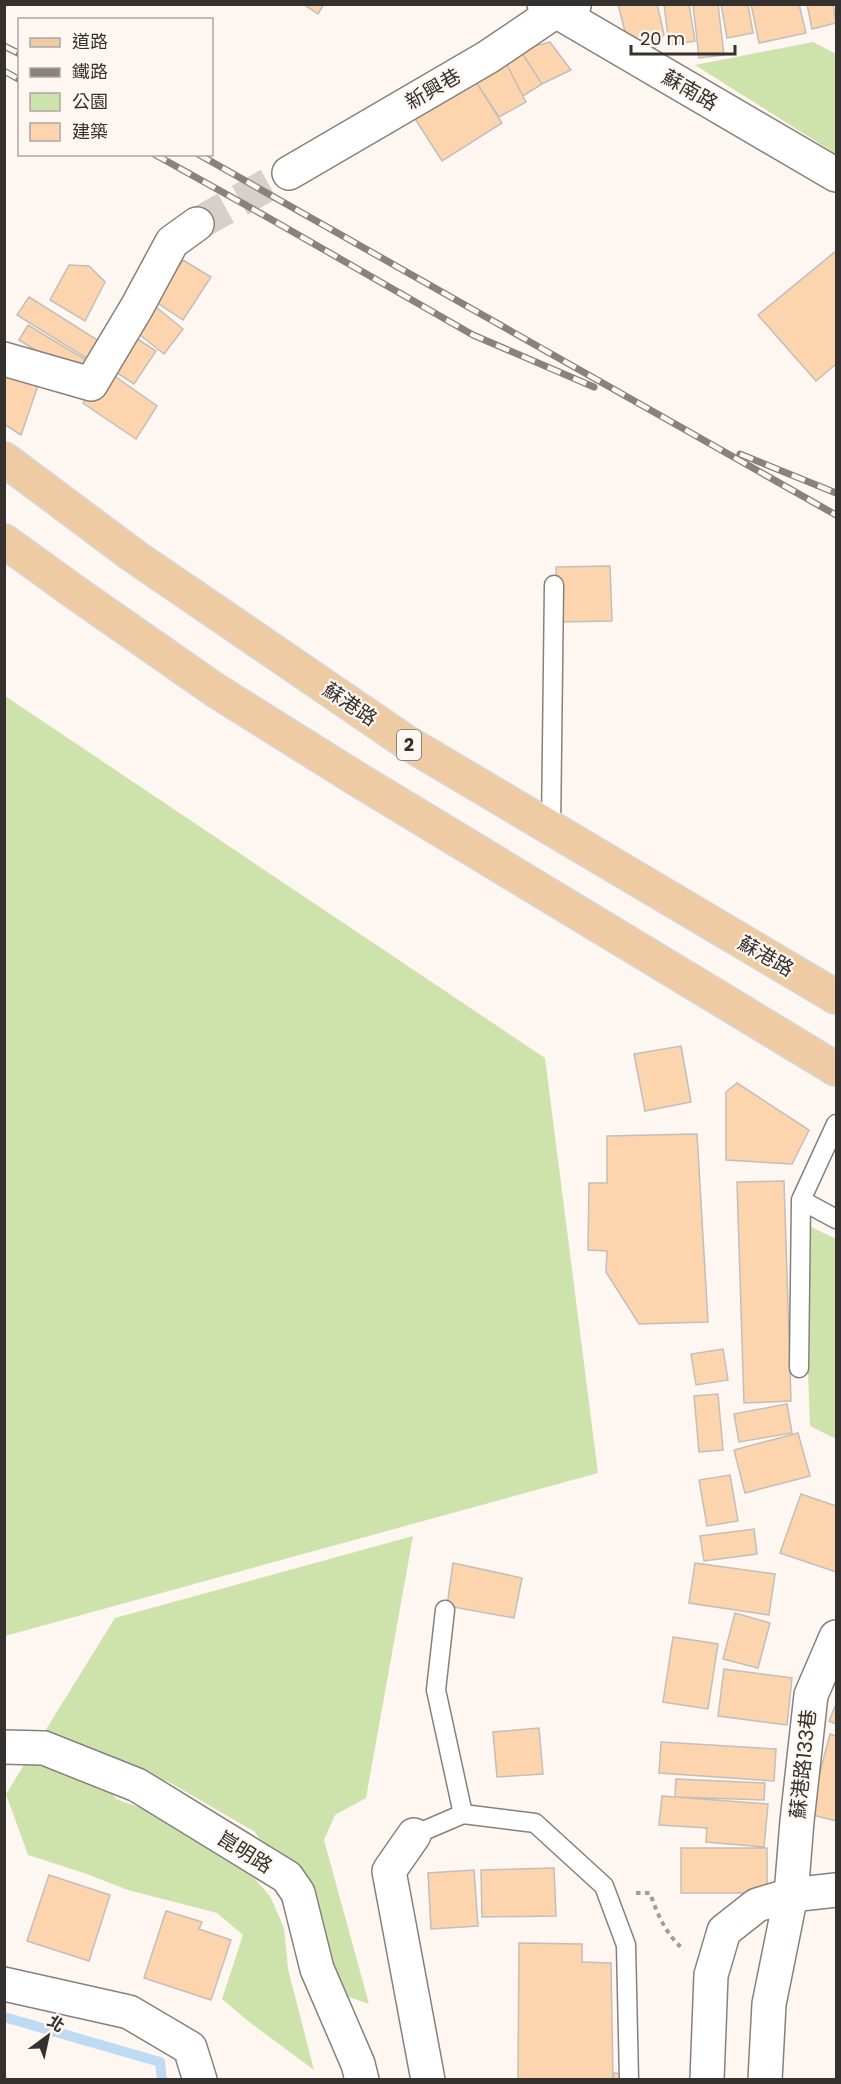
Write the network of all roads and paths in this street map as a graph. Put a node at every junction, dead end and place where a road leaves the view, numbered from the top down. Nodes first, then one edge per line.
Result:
1 (559, 7) edge
2 (289, 174) tunnel mouth
3 (837, 175) edge
4 (197, 224) tunnel mouth
5 (4, 359) edge
6 (4, 459) edge
7 (4, 541) edge
8 (554, 585) dead end
9 (551, 829) junction
10 (837, 996) edge
11 (837, 1069) edge
12 (837, 1124) edge
13 (801, 1200) junction
14 (837, 1219) edge
15 (799, 1368) dead end
16 (445, 1610) dead end
17 (837, 1637) edge
18 (4, 1747) edge
19 (463, 1814) junction
20 (414, 1835) joint
21 (837, 1890) edge
22 (791, 1895) junction
23 (4, 1984) edge
24 (200, 2079) edge
25 (362, 2079) edge
26 (428, 2079) edge
27 (629, 2079) edge
28 (707, 2079) edge
29 (765, 2079) edge

1 - 2 street, 新興巷
1 - 3 street, 蘇南路
4 - 5 street
6 - 9 main road, 蘇港路 / 2
7 - 11 main road
8 - 9 lane
9 - 10 main road, 蘇港路 / 2
12 - 13 lane
13 - 14 lane
13 - 15 lane
16 - 19 lane
17 - 22 street, 蘇港路133巷
18 - 25 street, 崑明路
19 - 20 lane
19 - 27 lane
20 - 26 street
21 - 22 street
22 - 28 street
22 - 29 street, 蘇港路133巷
23 - 24 street

